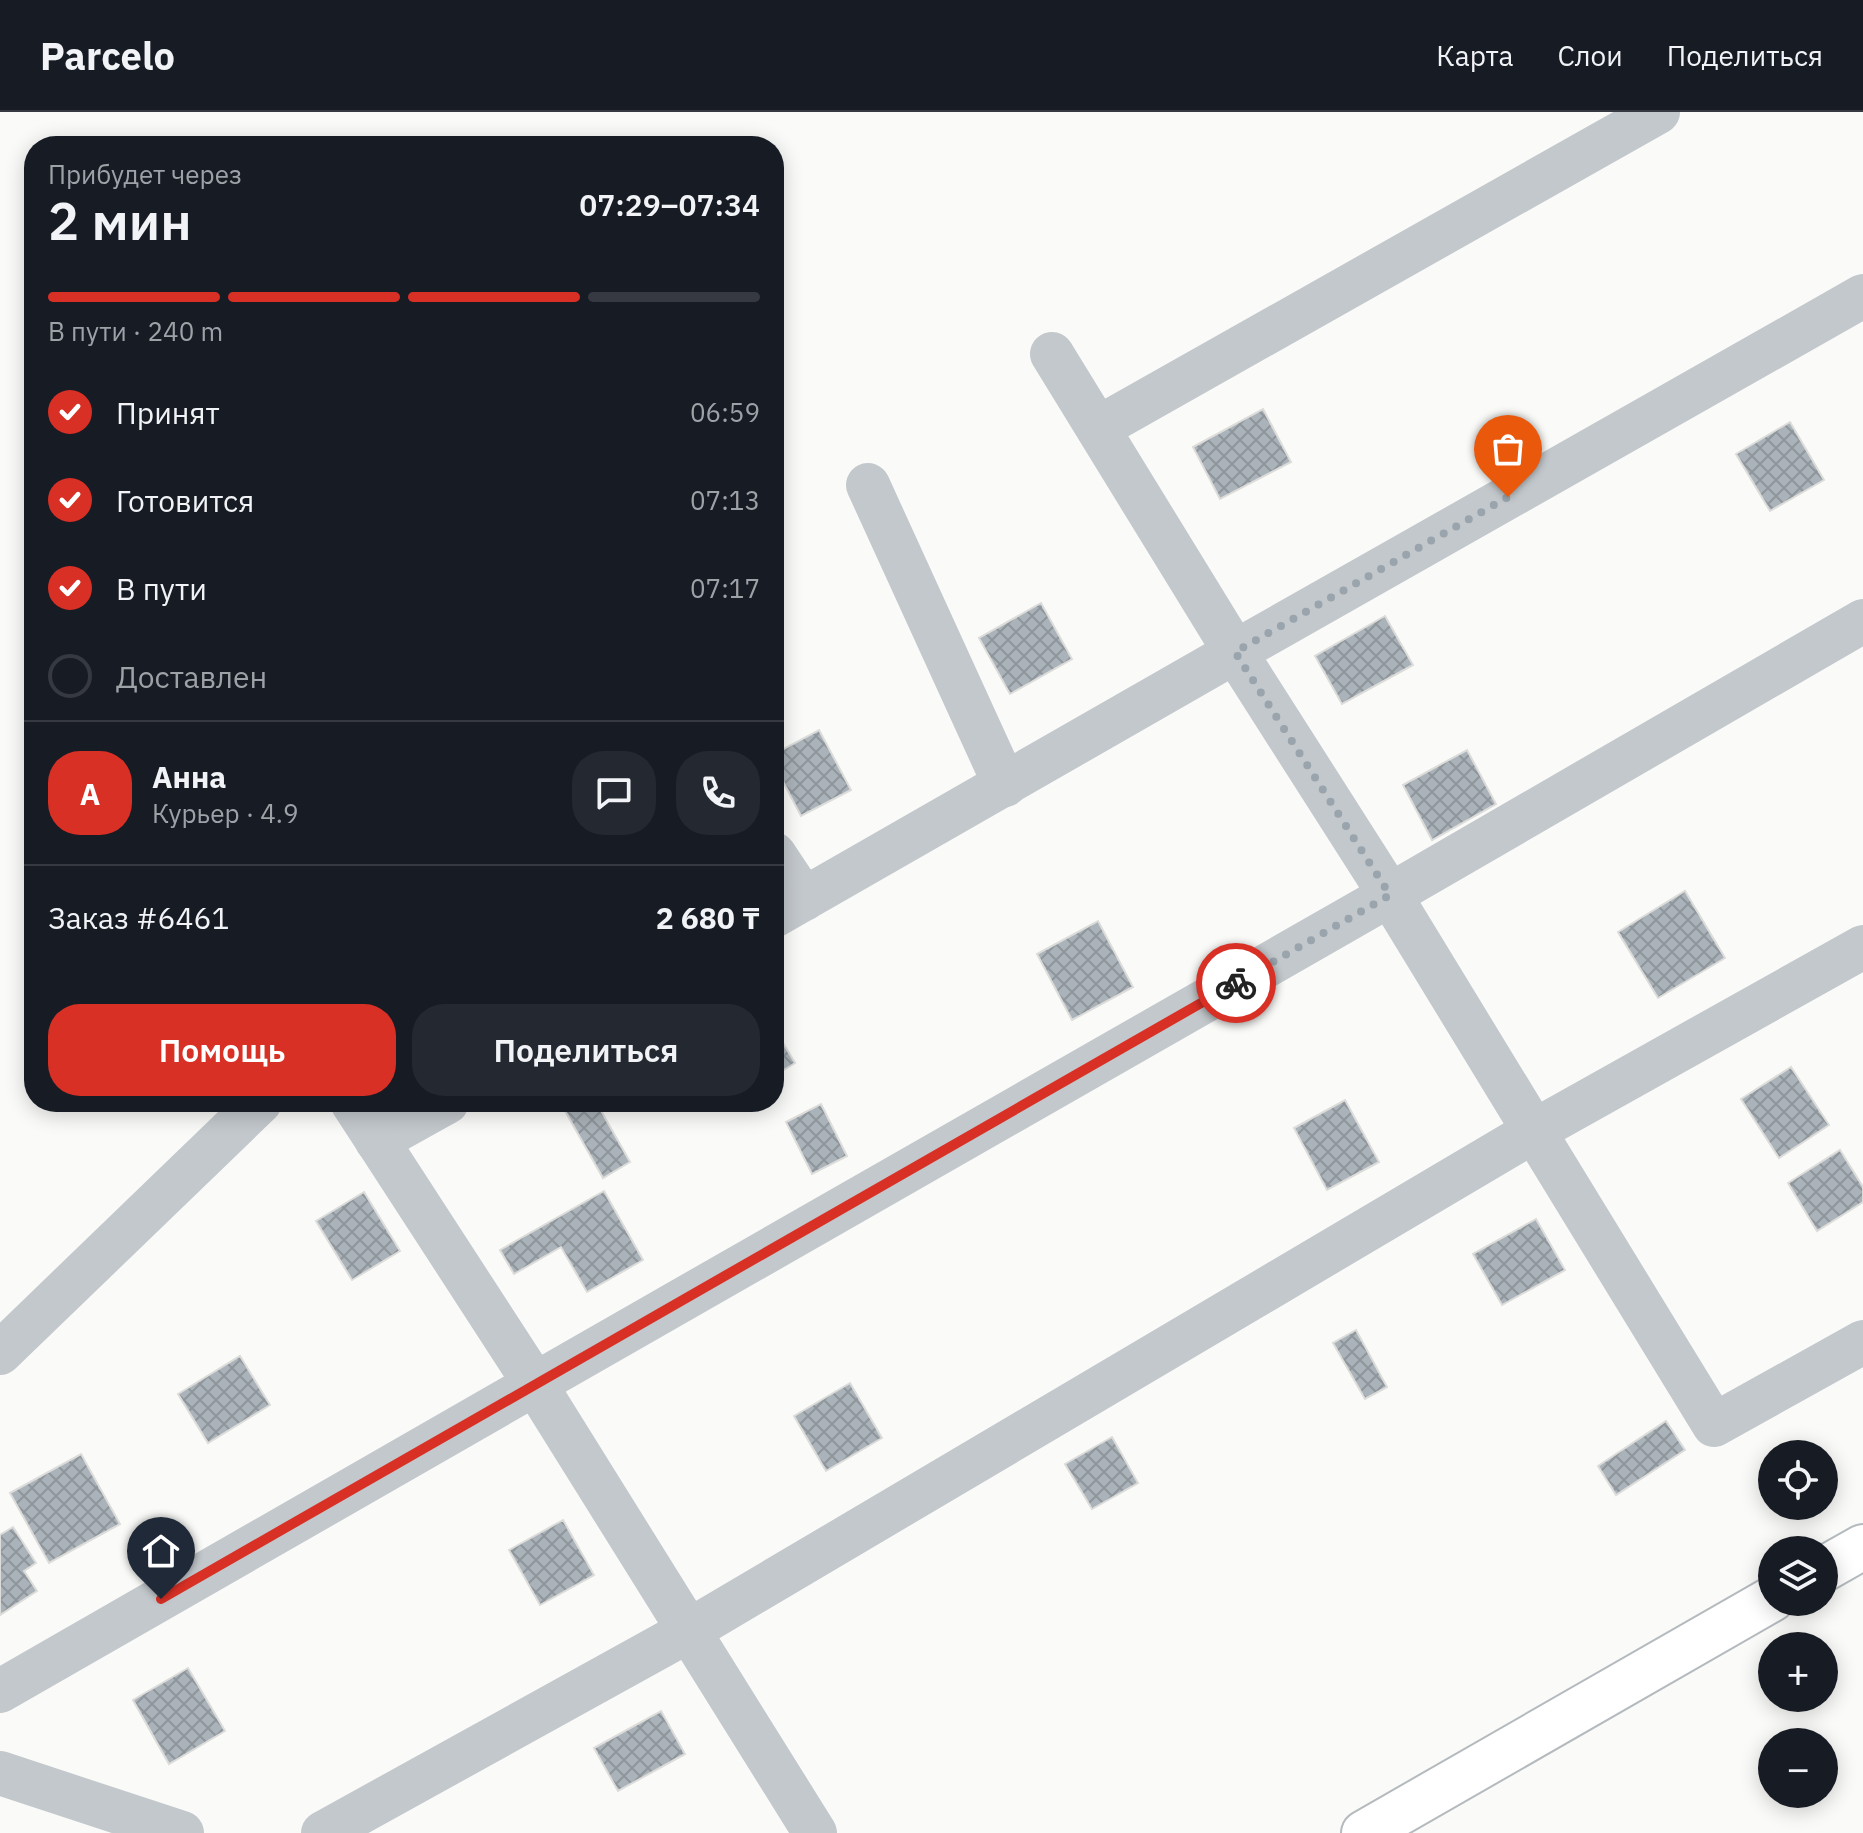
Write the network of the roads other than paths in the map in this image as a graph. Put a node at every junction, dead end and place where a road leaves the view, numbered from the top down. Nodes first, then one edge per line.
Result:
1 (1658, 112) edge
2 (1863, 296) edge
3 (1052, 354) dead end
4 (1098, 428) junction
5 (868, 485) dead end
6 (1863, 621) edge
7 (1235, 652) junction
8 (1005, 785) junction
9 (1390, 895) junction
10 (789, 907) edge
11 (1863, 947) edge
12 (250, 1112) edge
13 (358, 1112) edge
14 (429, 1112) edge
15 (1534, 1131) junction
16 (377, 1141) junction
17 (1863, 1342) edge
18 (0, 1353) edge
19 (535, 1384) junction
20 (1863, 1547) edge
21 (1838, 1561) edge
22 (1758, 1607) edge
23 (690, 1630) junction
24 (0, 1691) edge
25 (0, 1773) edge
26 (372, 1821) edge
27 (182, 1833) edge
28 (323, 1833) edge
29 (815, 1833) edge
30 (1364, 1833) edge

1 - 4 street
2 - 7 street
3 - 4 street
4 - 7 street
5 - 8 street
6 - 9 street
7 - 8 street
7 - 9 street
8 - 10 street
9 - 15 street
9 - 19 street
11 - 15 street
12 - 18 street
13 - 16 street
14 - 16 street
15 - 17 street
15 - 23 street
16 - 19 street
19 - 23 street
19 - 24 street
20 - 21 main road
22 - 30 main road
23 - 26 street
23 - 29 street
25 - 27 street
26 - 28 street

